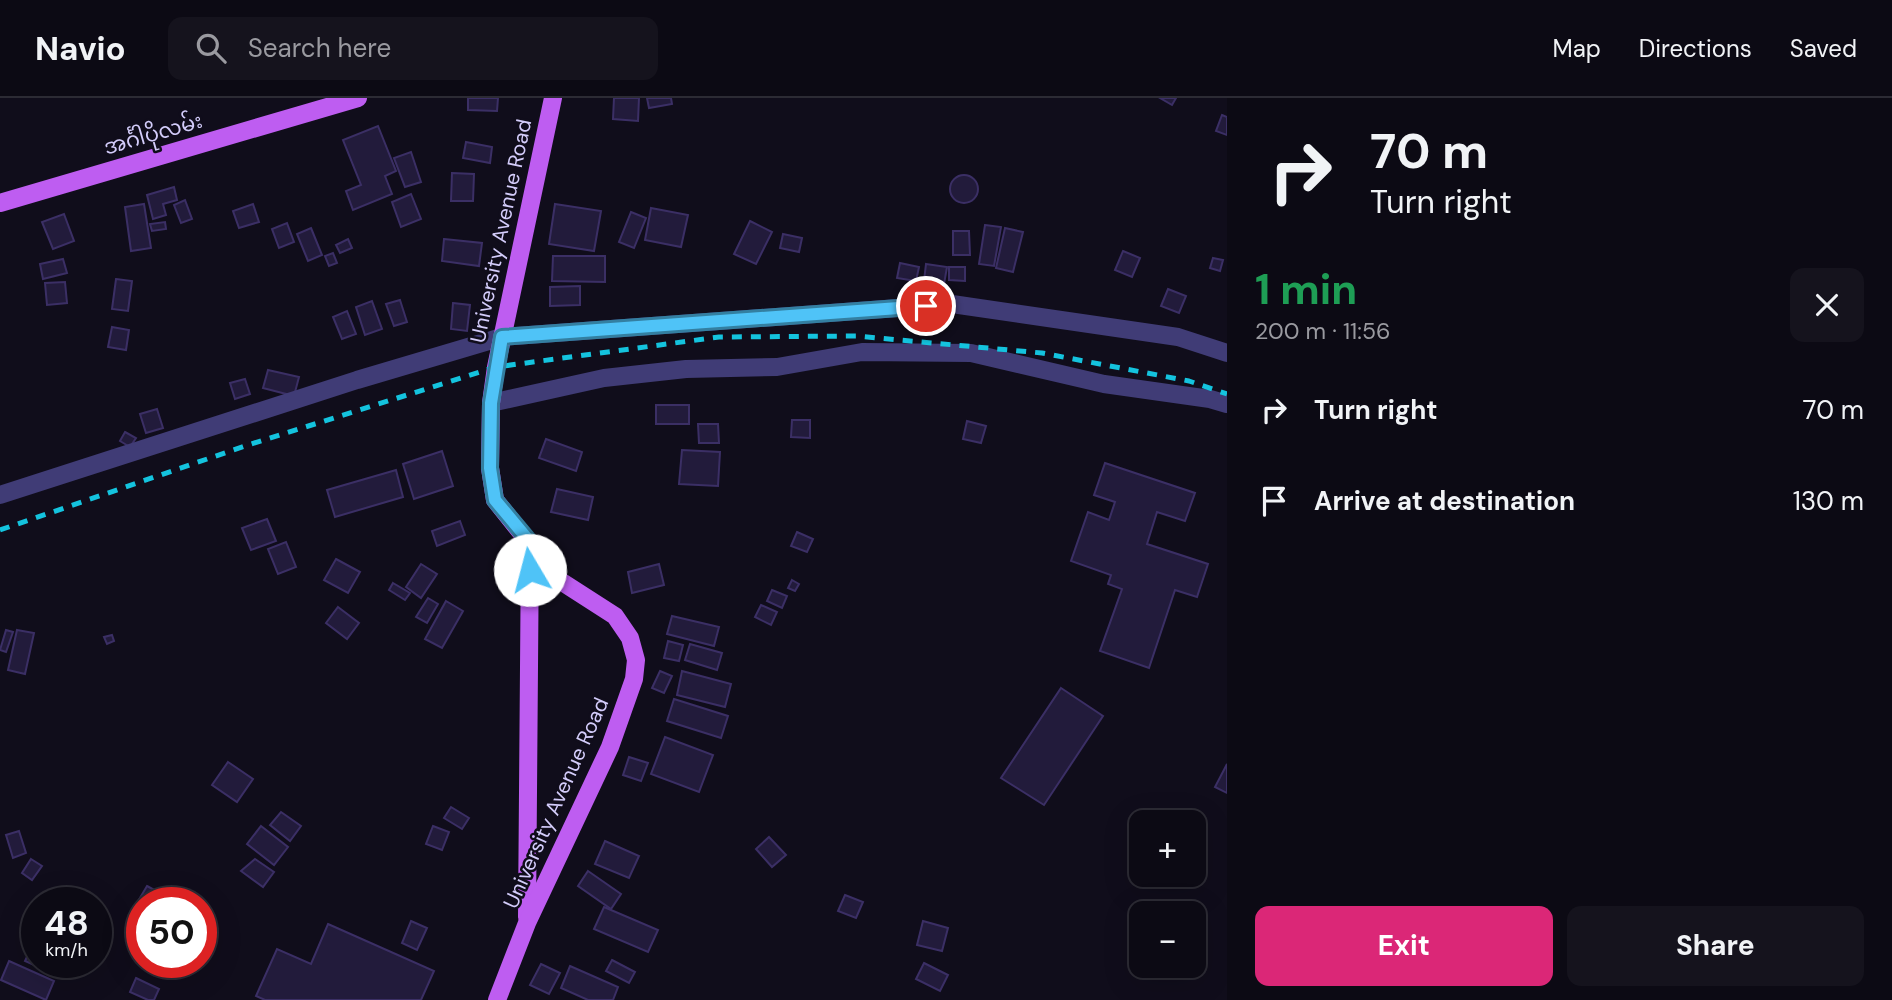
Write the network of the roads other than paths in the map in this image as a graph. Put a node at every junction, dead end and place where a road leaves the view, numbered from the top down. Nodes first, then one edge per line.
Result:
1 (358, 98) edge
2 (553, 98) edge
3 (0, 203) edge
4 (502, 337) junction
5 (1227, 353) edge
6 (491, 403) junction
7 (1227, 404) edge
8 (0, 495) edge
9 (530, 542) junction
10 (527, 923) junction
11 (497, 1000) edge

1 - 3 main road, အင်္ဂါပိုလမ်း
2 - 4 main road, University Avenue Road
4 - 5 street
4 - 6 main road, University Avenue Road
4 - 8 street
6 - 7 street
6 - 9 main road, University Avenue Road
9 - 10 main road
9 - 10 main road, University Avenue Road
10 - 11 main road, University Avenue Road

